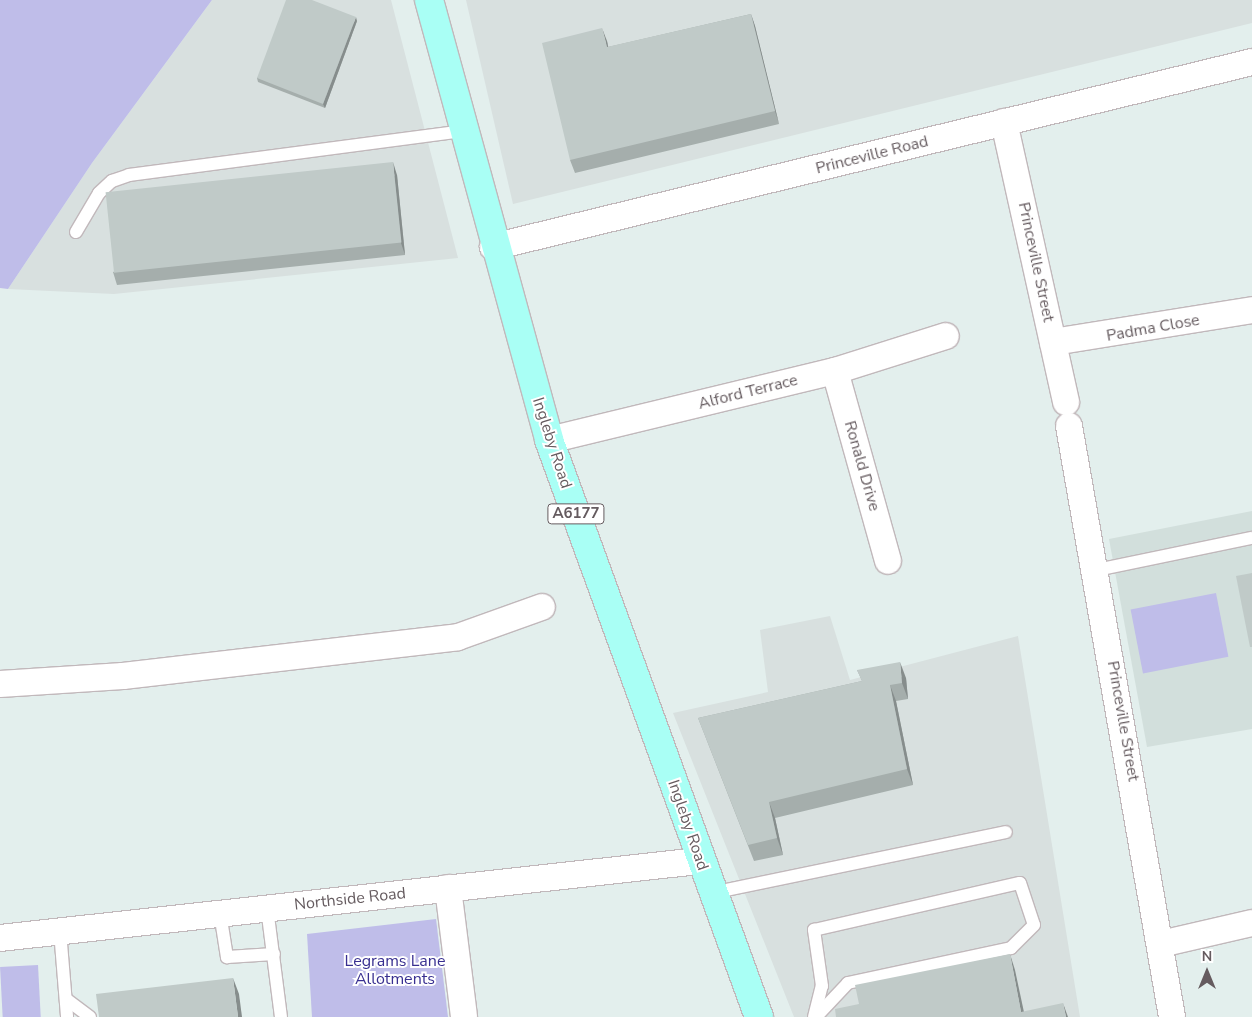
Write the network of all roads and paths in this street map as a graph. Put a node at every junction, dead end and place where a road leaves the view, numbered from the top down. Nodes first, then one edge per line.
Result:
1 (428, 0) edge
2 (1252, 62) edge
3 (1004, 122) junction
4 (462, 131) junction
5 (76, 232) dead end
6 (492, 247) junction
7 (1252, 310) edge
8 (946, 336) dead end
9 (1053, 342) junction
10 (835, 371) junction
11 (549, 440) junction
12 (1252, 538) edge
13 (888, 561) dead end
14 (1097, 570) junction
15 (542, 607) dead end
16 (0, 684) edge
17 (1006, 832) dead end
18 (699, 862) junction
19 (448, 888) junction
20 (712, 893) junction
21 (268, 908) junction
22 (220, 913) junction
23 (1252, 923) edge
24 (60, 931) junction
25 (0, 938) edge
26 (1161, 944) junction
27 (274, 954) junction
28 (66, 999) junction
29 (67, 1017) edge
30 (90, 1017) edge
31 (282, 1017) edge
32 (464, 1017) edge
33 (759, 1017) edge
34 (815, 1017) edge
35 (1172, 1017) edge

1 - 4 main road, Ingleby Road / A6177
2 - 3 street, Princeville Road
3 - 6 street, Princeville Road
3 - 9 street, Princeville Street
4 - 5 lane
4 - 6 main road, Ingleby Road / A6177
6 - 11 main road, Ingleby Road / A6177
7 - 9 street, Padma Close
8 - 10 street, Alford Terrace
9 - 14 street, Princeville Street
10 - 11 street, Alford Terrace
10 - 13 street, Ronald Drive
11 - 18 main road, Ingleby Road / A6177
12 - 14 lane
14 - 26 street, Princeville Street
15 - 16 street
17 - 20 lane
18 - 19 street, Northside Road
18 - 20 main road, Ingleby Road / A6177
19 - 21 street, Northside Road
19 - 32 street
20 - 33 main road, Ingleby Road / A6177
21 - 22 street, Northside Road
21 - 27 lane
22 - 24 street, Northside Road
22 - 27 lane
23 - 26 street
24 - 25 street, Northside Road
24 - 28 lane
26 - 35 street, Princeville Street
27 - 31 lane
28 - 29 lane
28 - 30 lane
34 - 34 lane

